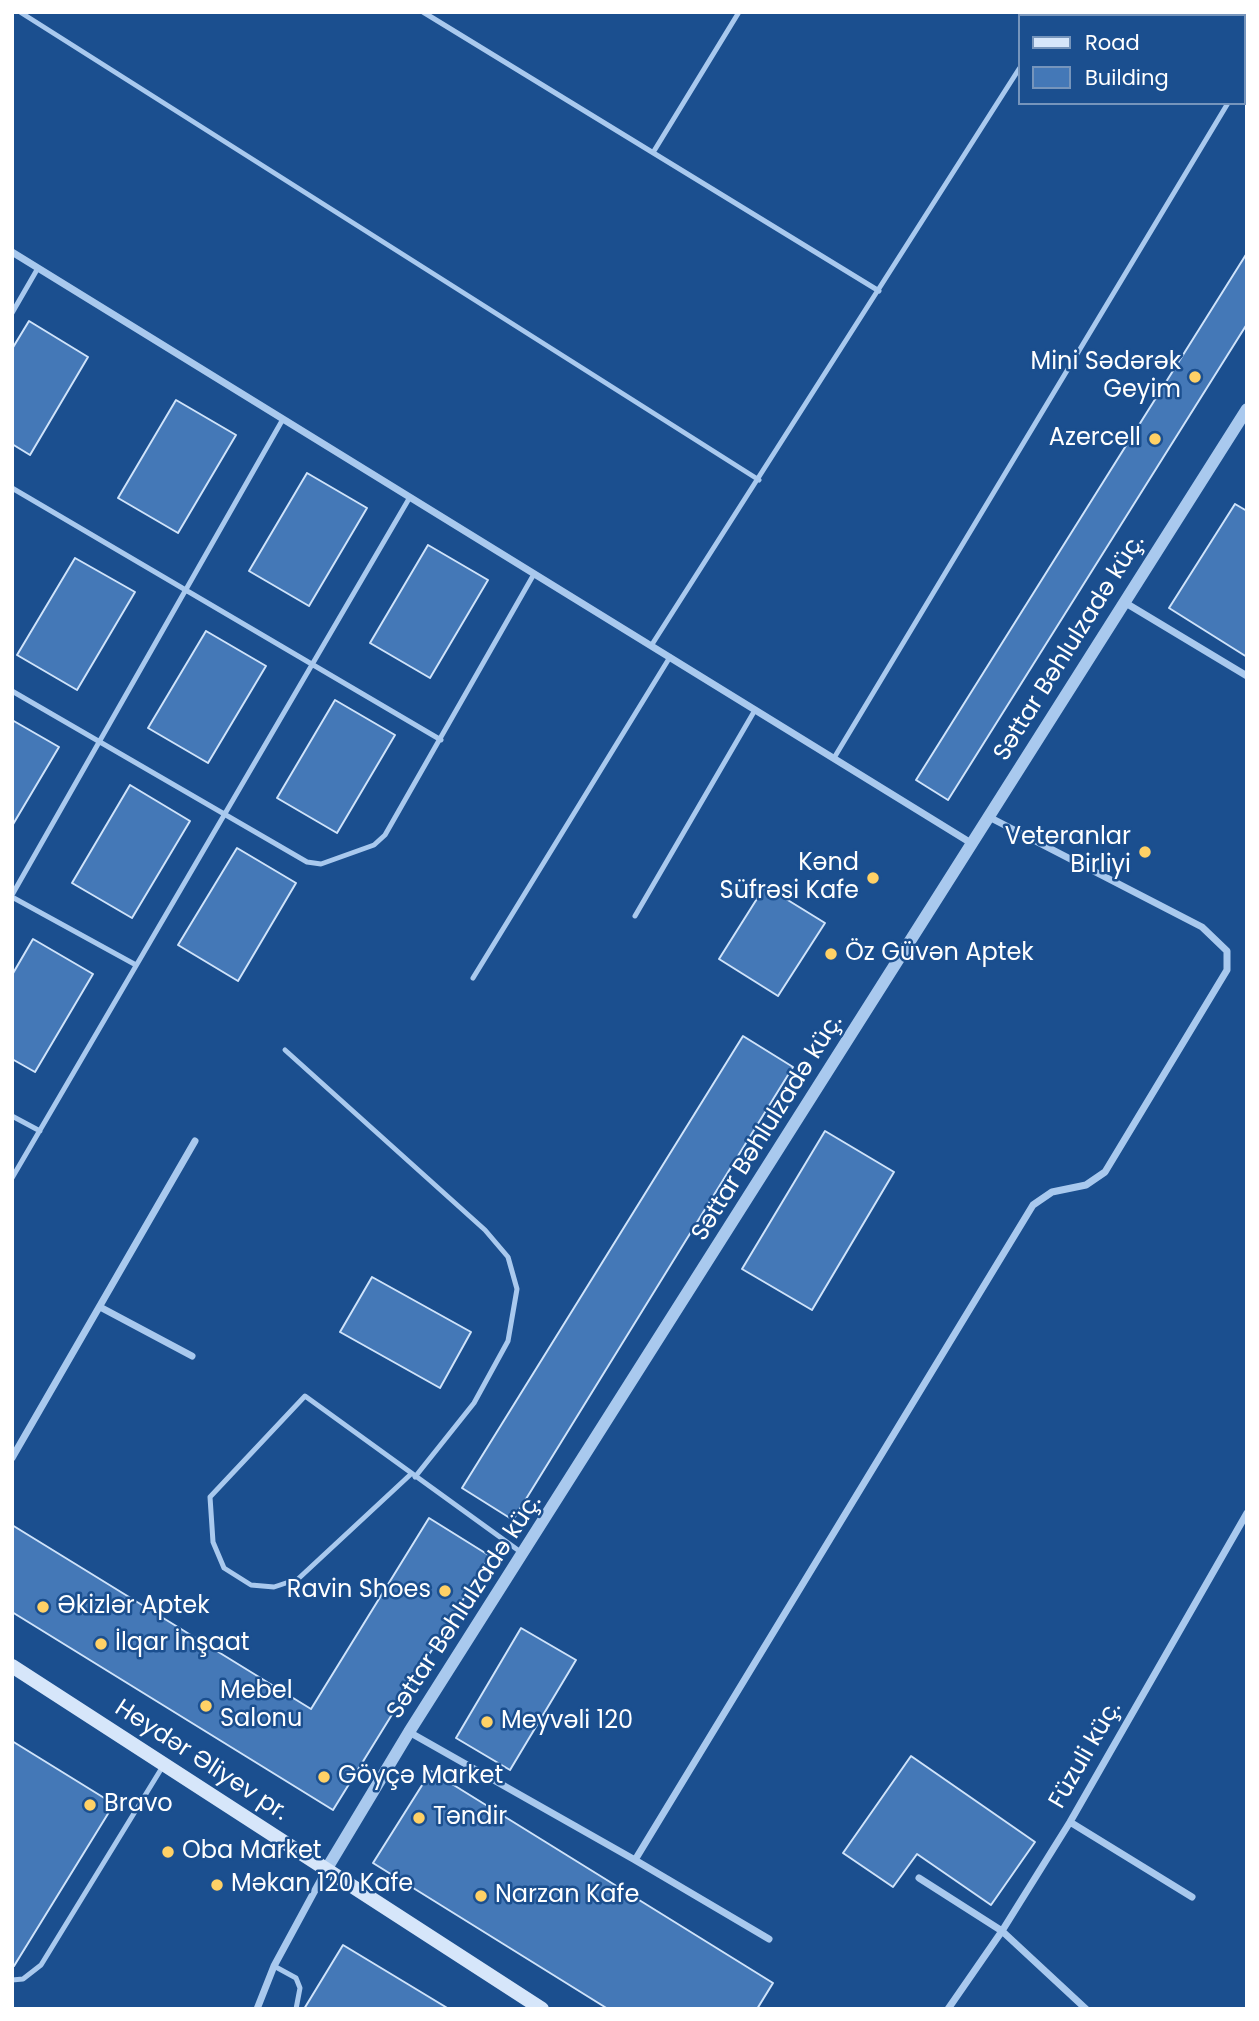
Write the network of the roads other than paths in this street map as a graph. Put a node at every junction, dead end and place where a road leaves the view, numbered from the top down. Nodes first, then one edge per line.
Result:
1 (20, 12) edge
2 (423, 12) edge
3 (739, 12) edge
4 (1018, 71) edge
5 (1227, 105) edge
6 (654, 151) junction
7 (12, 252) edge
8 (38, 268) junction
9 (879, 291) junction
10 (12, 313) edge
11 (1247, 409) edge
12 (283, 419) junction
13 (759, 480) junction
14 (12, 488) edge
15 (410, 497) junction
16 (534, 574) junction
17 (186, 589) junction
18 (1124, 602) junction
19 (651, 646) junction
20 (670, 657) junction
21 (312, 664) junction
22 (1247, 676) edge
23 (12, 691) edge
24 (755, 710) junction
25 (441, 740) junction
26 (99, 742) junction
27 (834, 758) junction
28 (225, 815) junction
29 (989, 817) junction
30 (971, 843) junction
31 (12, 896) edge
32 (635, 916) dead end
33 (136, 965) junction
34 (473, 978) dead end
35 (285, 1050) dead end
36 (12, 1115) edge
37 (40, 1131) junction
38 (195, 1141) dead end
39 (12, 1178) edge
40 (100, 1307) junction
41 (192, 1356) dead end
42 (12, 1458) edge
43 (413, 1475) junction
44 (1247, 1513) edge
45 (524, 1555) junction
46 (12, 1665) edge
47 (409, 1732) junction
48 (164, 1765) junction
49 (1070, 1822) junction
50 (635, 1860) junction
51 (326, 1870) junction
52 (919, 1878) dead end
53 (1192, 1897) dead end
54 (1002, 1931) junction
55 (769, 1939) dead end
56 (274, 1966) junction
57 (12, 1980) edge
58 (257, 2009) edge
59 (296, 2009) edge
60 (542, 2009) edge
61 (947, 2009) edge
62 (1086, 2009) edge

1 - 13 lane
2 - 6 lane
3 - 6 lane
4 - 9 lane
5 - 27 lane
6 - 9 lane
7 - 8 street
8 - 10 lane
8 - 12 street
9 - 13 lane
11 - 18 street, Səttar Bəhlulzadə küç.
12 - 15 street
12 - 17 lane
13 - 19 lane
14 - 17 lane
15 - 16 street
15 - 21 lane
16 - 19 street
16 - 25 lane
17 - 21 lane
17 - 26 lane
18 - 22 street
18 - 29 street, Səttar Bəhlulzadə küç.
19 - 20 street
20 - 24 street
20 - 34 lane
21 - 25 lane
21 - 28 lane
23 - 26 lane
24 - 27 street
24 - 32 lane
25 - 28 lane
26 - 28 lane
26 - 31 lane
27 - 30 street
28 - 33 lane
29 - 30 street, Səttar Bəhlulzadə küç.
29 - 50 street
30 - 45 street, Səttar Bəhlulzadə küç.
31 - 33 lane
33 - 37 lane
35 - 43 lane
36 - 37 lane
37 - 39 lane
38 - 40 street
40 - 41 street
40 - 42 street
43 - 43 lane
43 - 45 lane
44 - 49 street, Füzuli küç.
45 - 47 street, Səttar Bəhlulzadə küç.
46 - 48 main road, Heydər Əliyev pr.
47 - 50 street
47 - 51 street, Səttar Bəhlulzadə küç.
48 - 51 main road, Heydər Əliyev pr.
48 - 57 lane
49 - 53 street
49 - 54 street, Füzuli küç.
50 - 55 street
51 - 56 street
51 - 60 main road, Heydər Əliyev pr.
52 - 54 street
54 - 61 street, Füzuli küç.
54 - 62 street
56 - 58 street
56 - 59 lane

